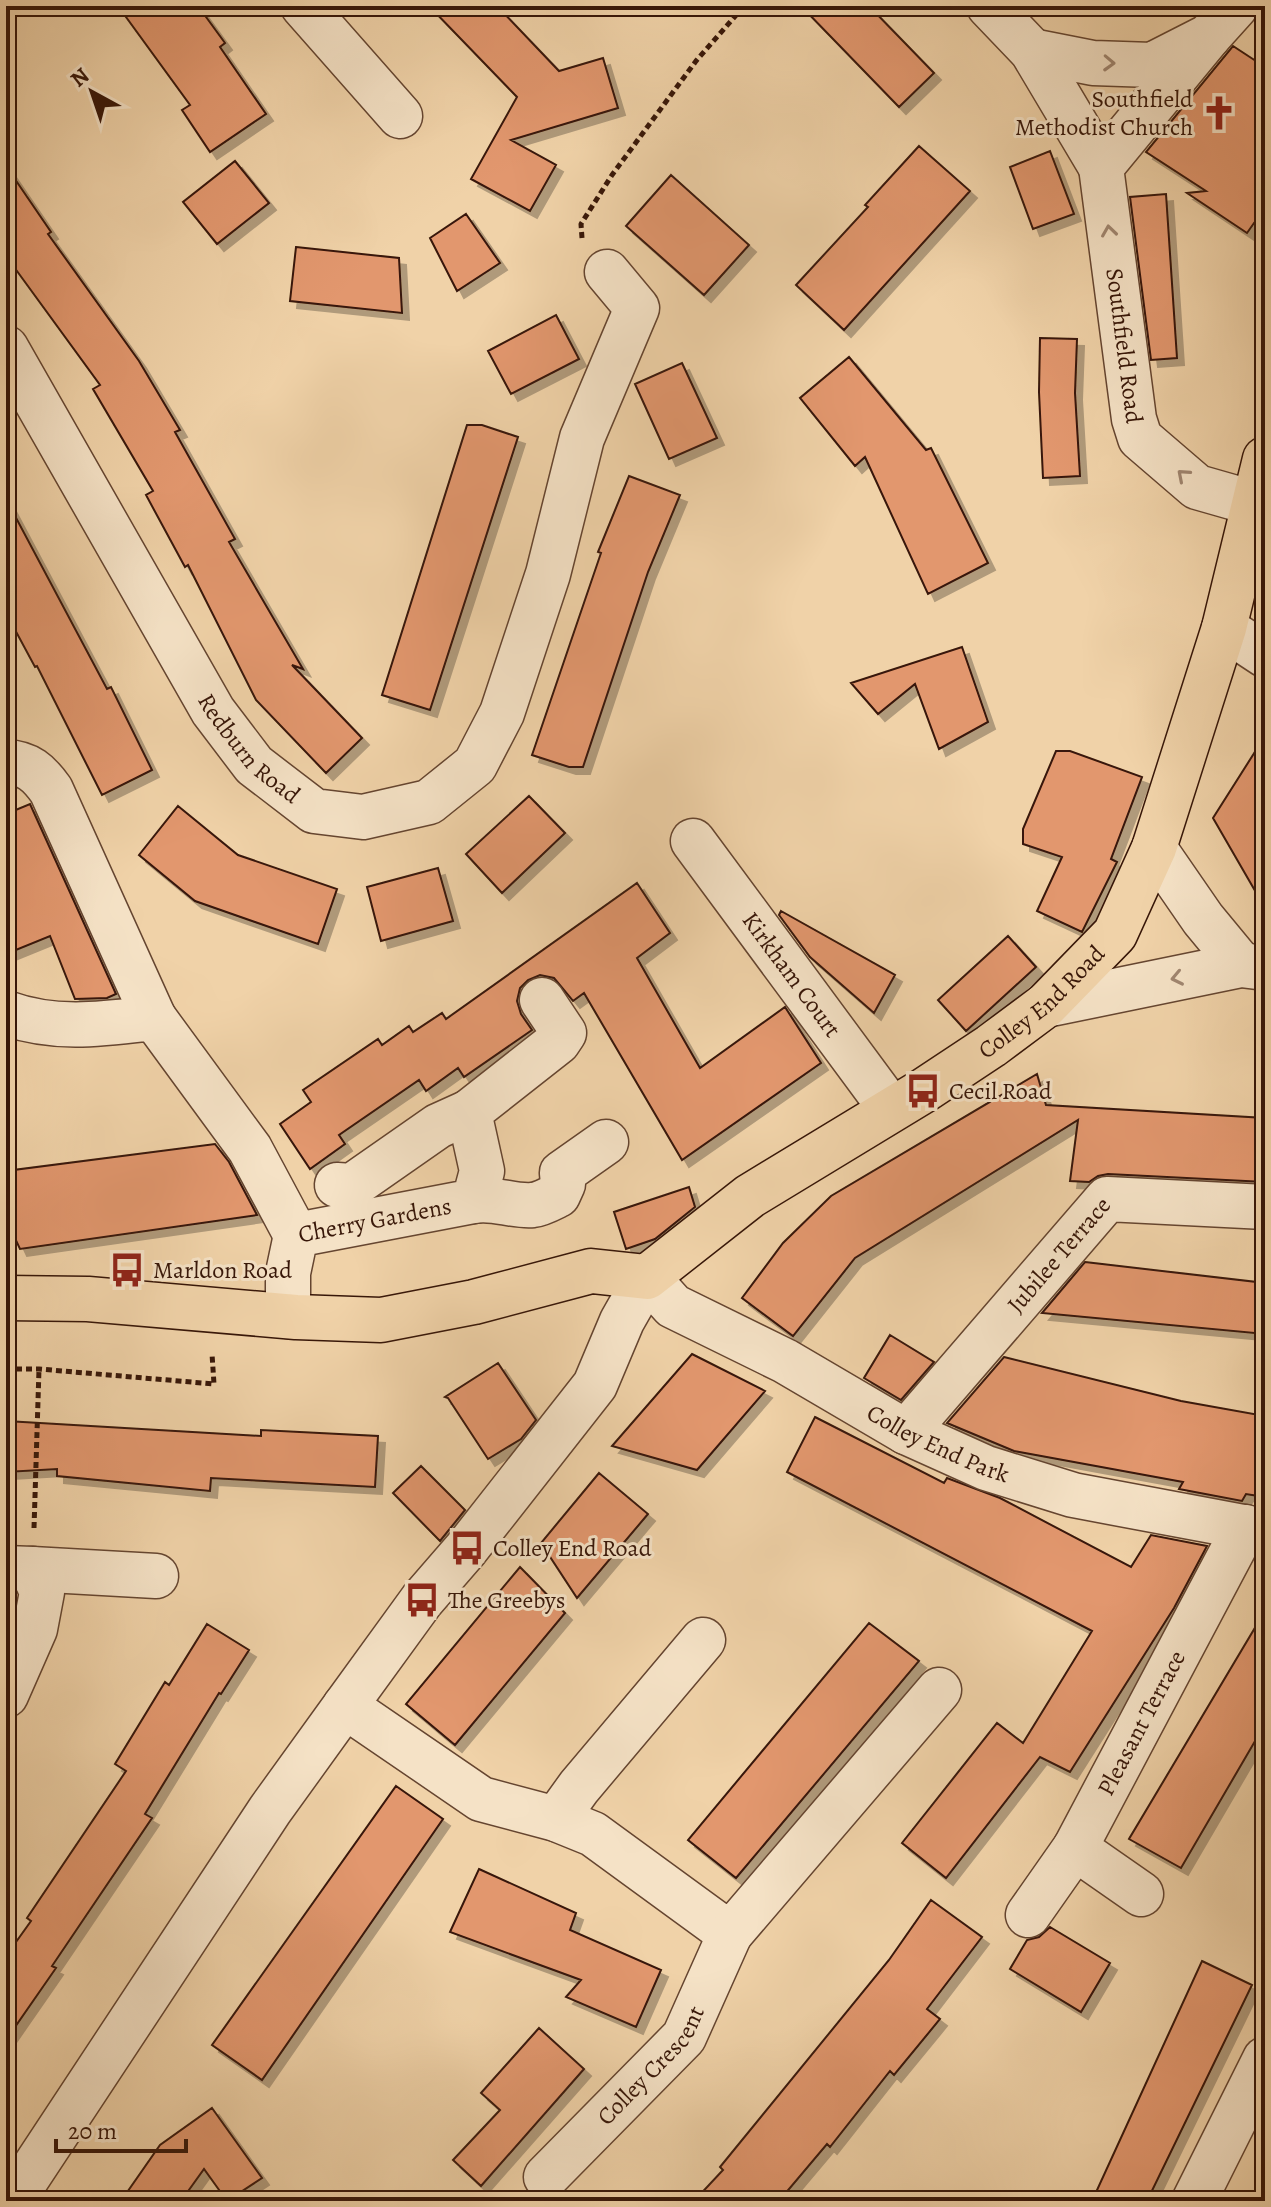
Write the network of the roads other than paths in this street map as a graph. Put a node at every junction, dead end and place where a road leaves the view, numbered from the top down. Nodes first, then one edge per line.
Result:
1 (303, 6) edge
2 (989, 6) edge
3 (1223, 21) edge
4 (1032, 51) junction
5 (400, 116) dead end
6 (1101, 167) junction
7 (607, 272) road end
8 (6, 348) edge
9 (1265, 459) edge
10 (1253, 503) junction
11 (1224, 628) junction
12 (1265, 655) edge
13 (6, 762) edge
14 (693, 841) dead end
15 (1154, 848) junction
16 (1253, 966) edge
17 (542, 1000) dead end
18 (1046, 1005) junction
19 (6, 1013) edge
20 (154, 1018) junction
21 (891, 1109) junction
22 (469, 1112) junction
23 (606, 1142) dead end
24 (337, 1185) dead end
25 (474, 1201) junction
26 (1265, 1207) edge
27 (296, 1235) junction
28 (647, 1277) junction
29 (6, 1298) edge
30 (288, 1316) junction
31 (906, 1432) junction
32 (1255, 1529) edge
33 (19, 1568) edge
34 (156, 1576) dead end
35 (703, 1640) dead end
36 (939, 1690) dead end
37 (6, 1695) edge
38 (345, 1706) junction
39 (556, 1819) junction
40 (1075, 1848) junction
41 (1141, 1894) dead end
42 (1028, 1915) dead end
43 (730, 1934) junction
44 (1265, 2059) edge
45 (546, 2177) dead end
46 (12, 2201) edge
47 (1194, 2201) edge

1 - 5 street
2 - 4 street, Southfield Road
4 -> 3 street
3 - 6 street
4 - 6 street, Southfield Road
10 -> 6 street, Southfield Road
7 - 8 street, Redburn Road
9 - 10 main road, Colley End Road
10 - 11 main road, Colley End Road
11 - 12 street
11 - 15 main road, Colley End Road
13 - 20 street
14 - 21 street, Kirkham Court
15 - 16 street
15 - 18 main road, Colley End Road
16 -> 18 street
17 - 22 street
18 - 21 main road, Colley End Road
19 - 20 street
20 - 27 street
21 - 28 main road, Colley End Road
22 - 24 street
22 - 25 street, Cherry Gardens
23 - 25 street
25 - 27 street, Cherry Gardens
26 - 31 street, Jubilee Terrace
27 - 30 street, Cherry Gardens
28 - 30 main road
28 - 31 street, Colley End Park
28 - 38 street, Colley End Road
29 - 30 main road
31 - 32 street, Colley End Park
32 - 40 street, Pleasant Terrace
33 - 34 street
33 - 37 street
35 - 39 street
36 - 43 street
38 - 39 street
38 - 46 street, Colley End Road
39 - 43 street
40 - 41 street
40 - 42 street, Pleasant Terrace
43 - 45 street, Colley Crescent
44 - 47 street

